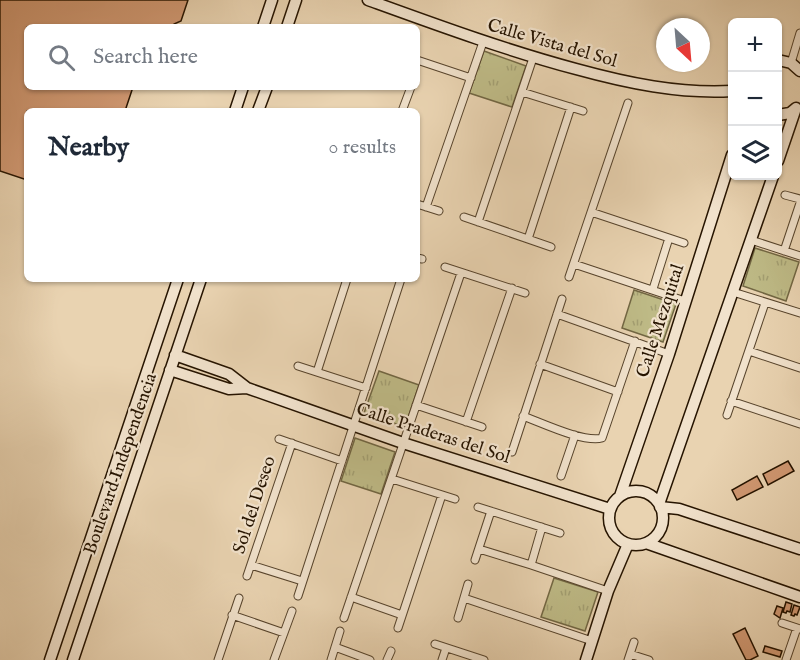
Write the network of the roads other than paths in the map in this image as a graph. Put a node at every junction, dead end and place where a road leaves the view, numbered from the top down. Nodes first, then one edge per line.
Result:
1 (272, 0) edge
2 (297, 0) edge
3 (368, 0) edge
4 (264, 24) edge
5 (288, 24) edge
6 (800, 33) edge
7 (483, 42) junction
8 (533, 58) junction
9 (782, 61) edge
10 (420, 62) edge
11 (790, 63) junction
12 (800, 71) edge
13 (471, 78) junction
14 (242, 90) edge
15 (266, 90) edge
16 (410, 90) edge
17 (728, 91) edge
18 (522, 92) junction
19 (628, 103) dead end
20 (798, 106) edge
21 (571, 107) junction
22 (236, 108) edge
23 (259, 108) edge
24 (403, 108) edge
25 (583, 111) dead end
26 (782, 114) edge
27 (782, 148) edge
28 (728, 167) edge
29 (772, 180) edge
30 (785, 195) dead end
31 (800, 201) edge
32 (420, 205) edge
33 (426, 207) junction
34 (439, 211) dead end
35 (591, 213) junction
36 (464, 217) dead end
37 (478, 222) junction
38 (669, 238) junction
39 (528, 239) junction
40 (751, 240) junction
41 (684, 243) dead end
42 (551, 247) dead end
43 (784, 251) junction
44 (800, 256) edge
45 (574, 264) junction
46 (445, 267) dead end
47 (460, 273) junction
48 (569, 277) dead end
49 (177, 282) edge
50 (200, 282) edge
51 (346, 282) edge
52 (400, 282) edge
53 (512, 288) junction
54 (653, 289) junction
55 (733, 292) junction
56 (525, 293) dead end
57 (562, 299) dead end
58 (685, 301) junction
59 (765, 303) junction
60 (557, 314) junction
61 (800, 314) edge
62 (635, 341) junction
63 (749, 351) junction
64 (669, 354) junction
65 (175, 356) junction
66 (540, 364) junction
67 (298, 366) dead end
68 (800, 368) edge
69 (170, 370) junction
70 (316, 372) junction
71 (247, 388) junction
72 (366, 388) junction
73 (618, 392) junction
74 (732, 401) junction
75 (416, 405) junction
76 (727, 415) dead end
77 (523, 416) junction
78 (466, 422) junction
79 (800, 424) edge
80 (354, 425) junction
81 (482, 427) dead end
82 (575, 435) junction
83 (279, 439) dead end
84 (403, 442) junction
85 (292, 443) junction
86 (512, 452) dead end
87 (342, 461) junction
88 (561, 476) dead end
89 (392, 479) junction
90 (442, 495) junction
91 (620, 496) junction
92 (455, 499) dead end
93 (659, 506) junction
94 (478, 507) dead end
95 (610, 509) junction
96 (491, 511) junction
97 (542, 527) junction
98 (560, 533) dead end
99 (646, 543) junction
100 (628, 544) junction
101 (479, 549) junction
102 (800, 549) edge
103 (475, 560) dead end
104 (251, 564) junction
105 (531, 565) junction
106 (247, 576) dead end
107 (302, 581) junction
108 (468, 584) dead end
109 (608, 591) junction
110 (298, 596) dead end
111 (351, 597) junction
112 (800, 597) edge
113 (239, 598) dead end
114 (464, 598) junction
115 (292, 611) dead end
116 (232, 615) junction
117 (402, 615) junction
118 (344, 618) dead end
119 (458, 618) dead end
120 (782, 623) dead end
121 (398, 628) dead end
122 (799, 629) edge
123 (340, 631) dead end
124 (284, 633) junction
125 (592, 642) junction
126 (634, 642) dead end
127 (435, 644) dead end
128 (335, 647) junction
129 (446, 648) junction
130 (391, 651) dead end
131 (629, 657) edge
132 (49, 660) edge
133 (73, 660) edge
134 (218, 660) edge
135 (274, 660) edge
136 (331, 660) edge
137 (370, 660) edge
138 (387, 660) edge
139 (442, 660) edge
140 (484, 660) edge
141 (586, 660) edge
142 (649, 660) edge
143 (786, 660) edge

1 - 4 street
2 - 5 street
3 - 7 street, Calle Vista del Sol
6 - 11 street
7 - 8 street, Calle Vista del Sol
7 - 13 street
8 - 17 street, Calle Vista del Sol
8 - 18 street
9 - 11 street
10 - 13 street
11 - 12 street
13 - 33 street
14 - 22 street
15 - 23 street
16 - 24 street
18 - 21 street
18 - 37 street
19 - 35 street
20 - 26 street
20 - 27 street
21 - 25 street
21 - 39 street
28 - 58 street, Calle Mezquital
29 - 40 street
30 - 31 street
31 - 43 street
32 - 33 street
33 - 34 street
35 - 38 street
35 - 45 street
36 - 37 street
37 - 39 street
38 - 41 street
38 - 54 street
39 - 42 street
40 - 43 street
40 - 55 street
43 - 44 street
45 - 48 street
45 - 54 street
46 - 47 street
47 - 53 street
47 - 75 street
49 - 132 street
50 - 65 street, Boulevard Independencia
51 - 70 street
52 - 72 street
53 - 56 street
53 - 78 street
54 - 58 street
55 - 59 street
55 - 93 street
57 - 60 street
58 - 64 street, Calle Mezquital
59 - 61 street
59 - 63 street
60 - 62 street
60 - 66 street
62 - 64 street
62 - 73 street
63 - 68 street
63 - 74 street
64 - 91 street, Calle Mezquital
65 - 69 street, Boulevard Independencia
65 - 71 street
66 - 73 street
66 - 77 street
67 - 70 street
69 - 71 street
69 - 133 street, Boulevard Independencia
70 - 72 street
71 - 80 street, Calle Praderas del Sol
72 - 80 street
73 - 82 street
74 - 76 street
74 - 79 street
75 - 78 street
75 - 84 street
77 - 82 street
77 - 86 street
78 - 81 street
80 - 84 street, Calle Praderas del Sol
80 - 87 street
82 - 88 street
83 - 85 street
84 - 89 street
84 - 95 street, Calle Praderas del Sol
85 - 87 street
85 - 104 street, Sol del Deseo
87 - 107 street
89 - 90 street
89 - 111 street
90 - 92 street
90 - 117 street
91 - 93 street
91 - 95 street
93 - 99 street
93 - 102 street
94 - 96 street
95 - 100 street
96 - 97 street
96 - 101 street
97 - 98 street
97 - 105 street
99 - 100 street
99 - 112 street
100 - 109 street
101 - 103 street
101 - 105 street
104 - 106 street, Sol del Deseo
104 - 107 street
105 - 109 street
107 - 110 street
108 - 114 street
109 - 125 street
111 - 117 street
111 - 118 street
113 - 116 street
114 - 119 street
114 - 125 street
115 - 124 street
116 - 124 street
116 - 134 street
117 - 121 street
120 - 122 street
122 - 143 street
123 - 128 street
124 - 135 street
125 - 141 street
126 - 131 street
127 - 129 street
128 - 136 street
128 - 137 street
129 - 139 street
129 - 140 street
130 - 138 street
131 - 142 street

